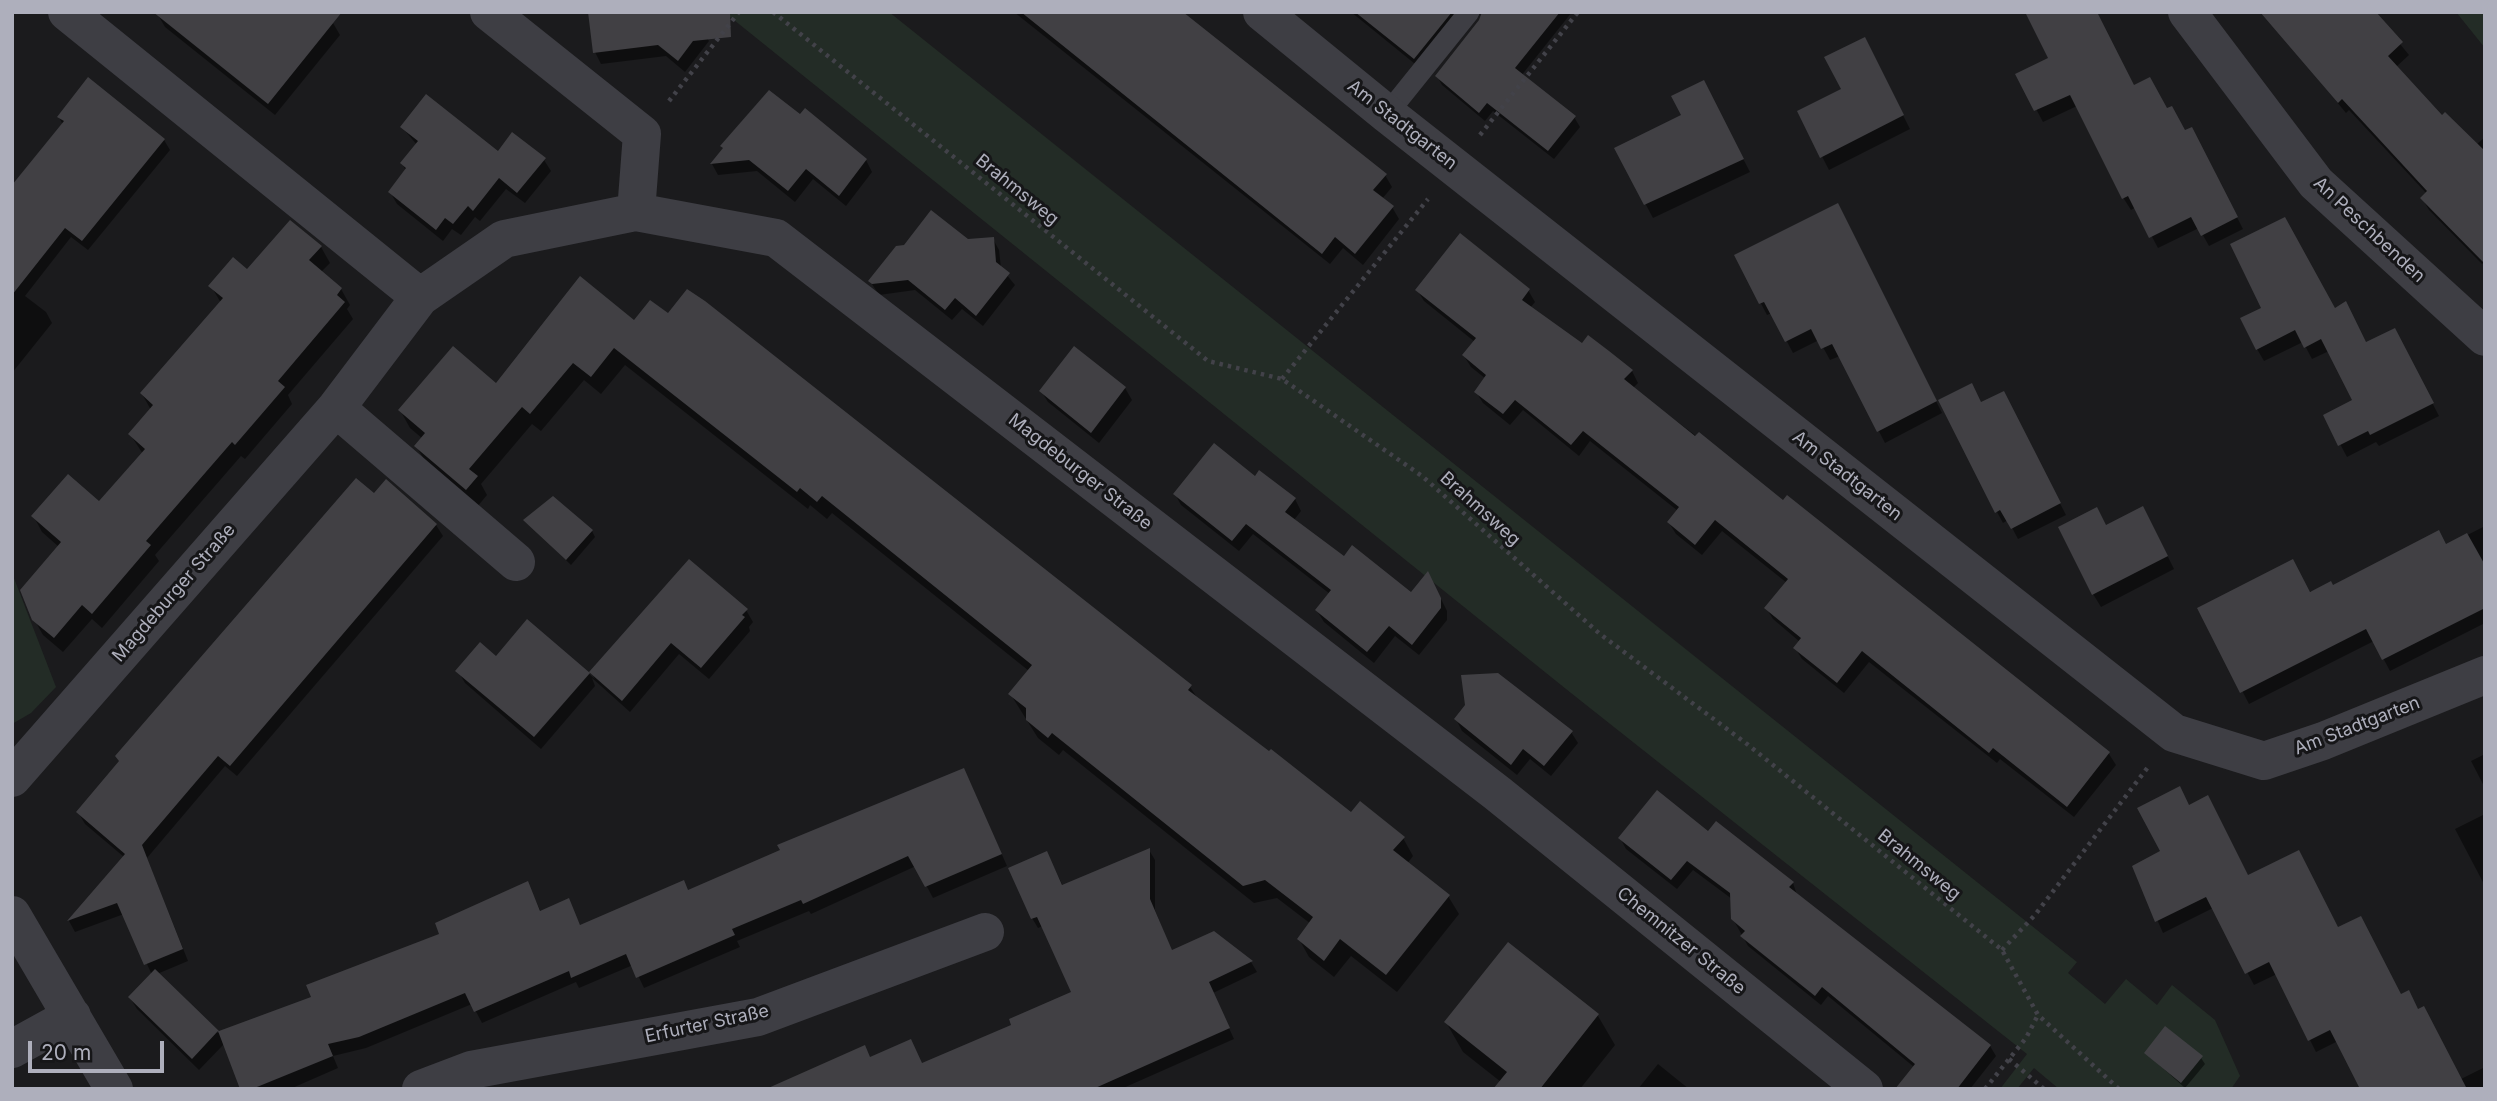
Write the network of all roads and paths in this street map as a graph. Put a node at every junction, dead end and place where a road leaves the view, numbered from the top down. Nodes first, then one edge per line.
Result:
1 (66, 12) edge
2 (489, 12) edge
3 (739, 12) edge
4 (773, 12) edge
5 (1262, 12) edge
6 (1469, 12) edge
7 (2187, 12) edge
8 (1387, 114) junction
9 (642, 134) junction
10 (636, 212) junction
11 (419, 297) junction
12 (2485, 337) edge
13 (336, 408) junction
14 (516, 562) dead end
15 (2485, 675) edge
16 (2174, 733) junction
17 (12, 778) edge
18 (1497, 793) joint
19 (12, 915) edge
20 (985, 932) dead end
21 (2002, 950) junction
22 (2038, 1015) junction
23 (72, 1016) junction
24 (12, 1049) edge
25 (2009, 1059) junction
26 (114, 1089) edge
27 (421, 1089) edge
28 (1864, 1089) edge
29 (1985, 1089) edge
30 (2044, 1089) edge
31 (2119, 1089) edge

1 - 11 street
2 - 9 street
3 - 9 path
4 - 21 path, Brahmsweg
5 - 8 street, Am Stadtgarten
6 - 8 lane
7 - 12 street, An Peschbenden
8 - 16 street, Am Stadtgarten
9 - 10 street
10 - 11 street, Magdeburger Straße
10 - 18 street, Magdeburger Straße
11 - 13 street, Magdeburger Straße
13 - 14 street
13 - 17 street, Magdeburger Straße
15 - 16 street, Am Stadtgarten
16 - 21 path
18 - 28 street, Chemnitzer Straße
19 - 23 street
20 - 27 street, Erfurter Straße
21 - 22 path, Brahmsweg
22 - 25 path
22 - 31 path, Brahmsweg
23 - 24 street
23 - 26 street
25 - 29 path
25 - 30 path

